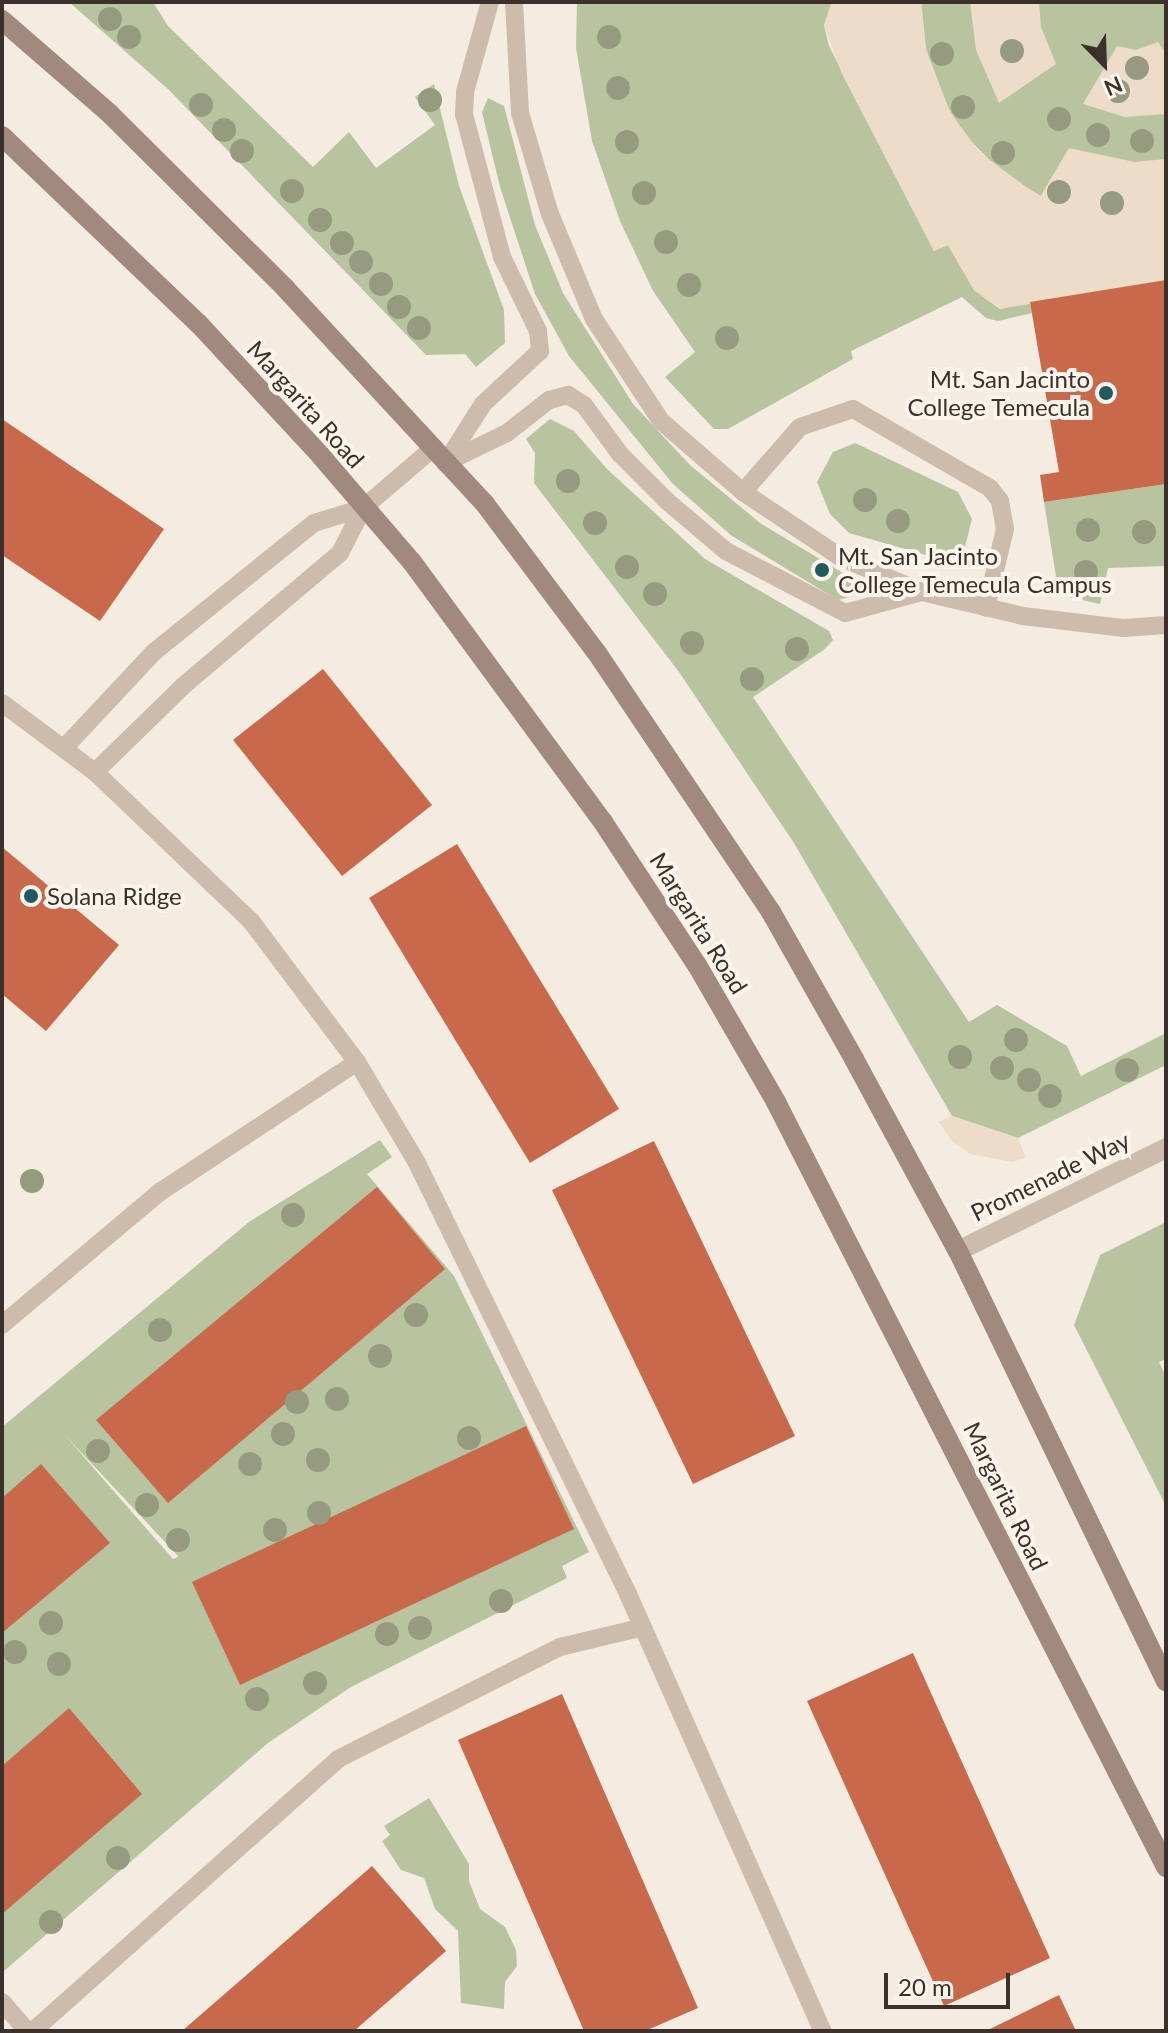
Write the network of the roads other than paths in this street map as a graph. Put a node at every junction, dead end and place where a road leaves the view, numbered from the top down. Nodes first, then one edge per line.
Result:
1 (490, 2) edge
2 (514, 2) edge
3 (2, 20) edge
4 (2, 136) edge
5 (439, 456) junction
6 (743, 492) junction
7 (363, 508) junction
8 (922, 592) junction
9 (986, 608) junction
10 (1166, 625) edge
11 (2, 703) edge
12 (65, 747) junction
13 (95, 772) junction
14 (357, 1062) junction
15 (1166, 1148) edge
16 (958, 1251) junction
17 (2, 1325) edge
18 (643, 1627) junction
19 (1166, 1681) edge
20 (1166, 1867) edge
21 (2, 2002) edge
22 (30, 2031) edge
23 (823, 2031) edge

1 - 5 lane
2 - 6 lane
3 - 5 main road
4 - 7 main road, Margarita Road
5 - 7 lane
5 - 8 lane
5 - 16 main road
6 - 8 lane
6 - 9 lane
7 - 12 lane
7 - 13 lane
7 - 20 main road, Margarita Road
8 - 9 lane
9 - 10 lane
11 - 12 lane
12 - 13 lane
13 - 14 lane
14 - 17 lane
14 - 18 lane
15 - 16 street, Promenade Way
16 - 19 main road
18 - 22 lane
18 - 23 lane
21 - 22 lane

